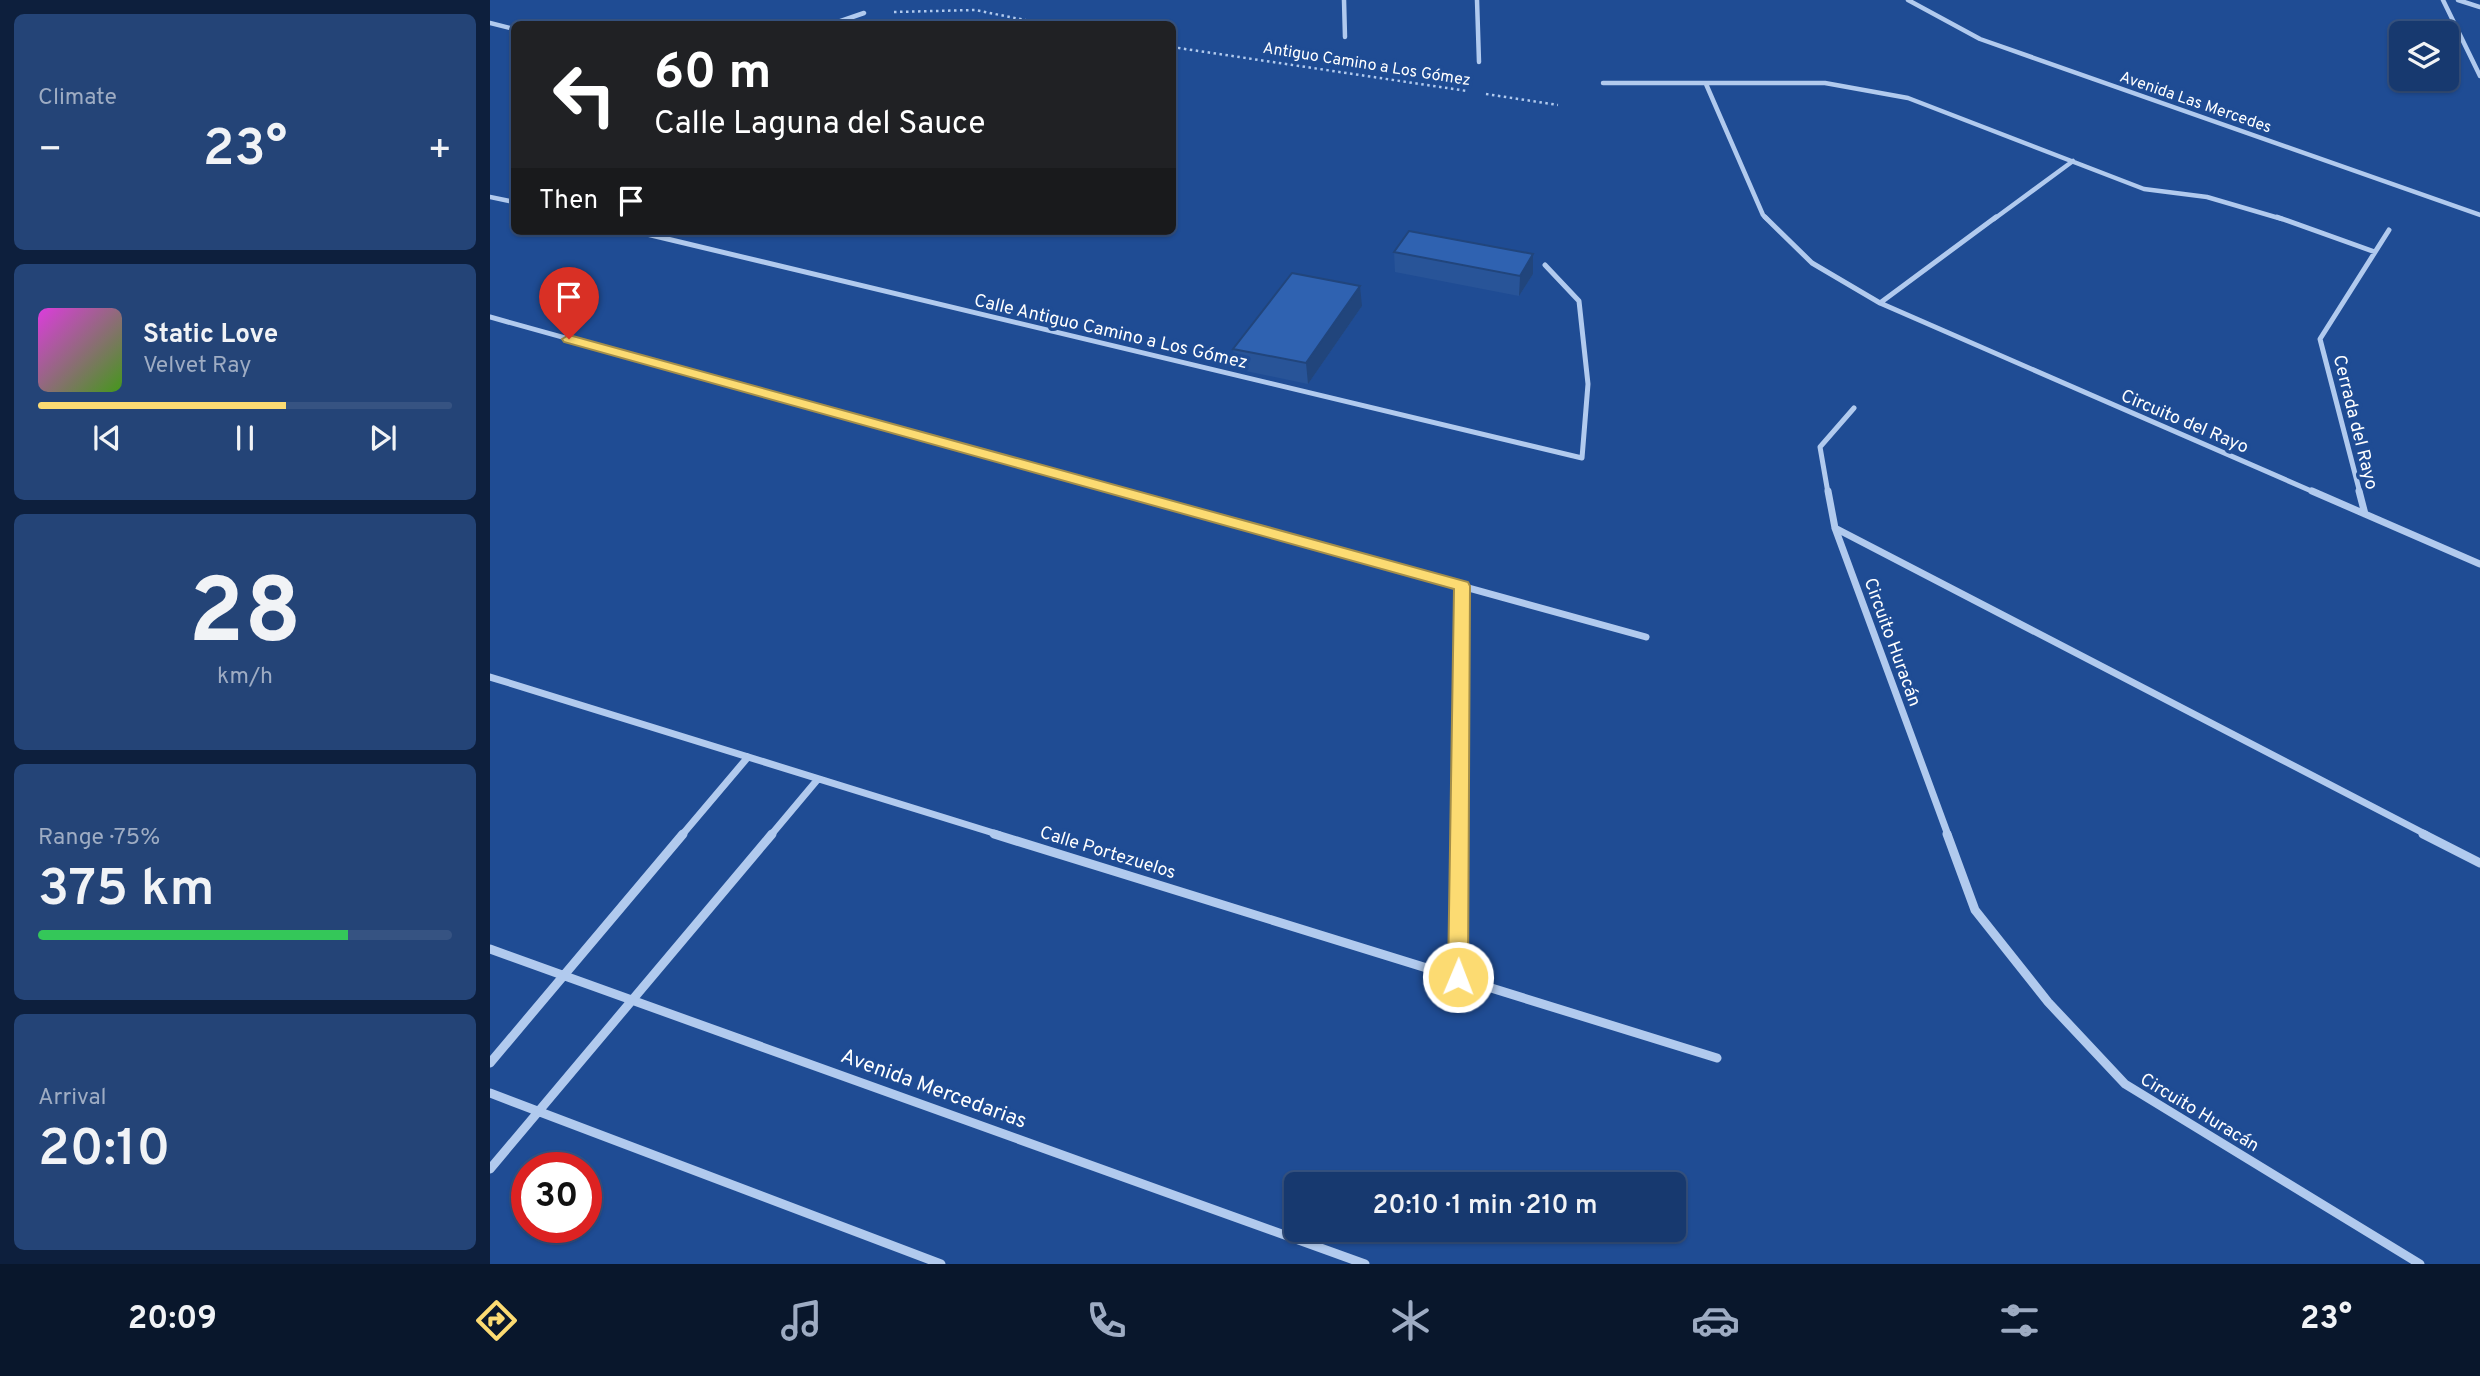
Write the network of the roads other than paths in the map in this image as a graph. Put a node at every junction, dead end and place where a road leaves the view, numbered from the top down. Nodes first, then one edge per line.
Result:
1 (1344, 0) edge
2 (1477, 0) edge
3 (1908, 0) edge
4 (2443, 0) edge
5 (2458, 0) edge
6 (2480, 7) edge
7 (864, 13) road end
8 (841, 21) edge
9 (490, 23) edge
10 (511, 28) edge
11 (1345, 37) dead end
12 (1479, 62) dead end
13 (2480, 76) edge
14 (1603, 83) dead end
15 (1706, 83) junction
16 (2073, 161) junction
17 (490, 197) edge
18 (511, 201) edge
19 (2480, 215) edge
20 (2389, 230) dead end
21 (651, 235) edge
22 (2375, 252) junction
23 (1545, 265) dead end
24 (1880, 303) junction
25 (490, 317) edge
26 (1854, 408) dead end
27 (2365, 514) junction
28 (1835, 528) junction
29 (2480, 564) edge
30 (1462, 586) junction
31 (1646, 637) dead end
32 (490, 677) edge
33 (748, 757) junction
34 (818, 779) junction
35 (2480, 863) edge
36 (490, 949) edge
37 (564, 976) junction
38 (1458, 977) junction
39 (632, 1000) junction
40 (1717, 1058) dead end
41 (490, 1063) edge
42 (490, 1093) edge
43 (538, 1112) junction
44 (490, 1169) edge
45 (941, 1264) edge
46 (1365, 1264) edge
47 (2420, 1264) edge

1 - 11 street
2 - 12 street
3 - 19 street, Avenida Las Mercedes
4 - 13 street
5 - 6 street
7 - 8 street
9 - 10 street
14 - 15 street
15 - 16 street
15 - 24 street, Circuito del Rayo
16 - 22 street
16 - 24 street
17 - 18 street
20 - 22 street, Cerrada del Rayo
21 - 23 street, Calle Antiguo Camino a Los Gómez
22 - 27 street, Cerrada del Rayo
24 - 27 street, Circuito del Rayo
25 - 30 street
26 - 28 street
27 - 29 street, Circuito del Rayo
28 - 35 street, Circuito Huracán
28 - 47 street, Circuito Huracán
30 - 31 street
30 - 38 street
32 - 33 street, Calle Portezuelos
33 - 34 street, Calle Portezuelos
33 - 37 street
34 - 38 street, Calle Portezuelos
34 - 39 street
36 - 37 street, Avenida Mercedarias
37 - 39 street, Avenida Mercedarias
37 - 41 street
38 - 40 street, Calle Portezuelos
39 - 43 street
39 - 46 street, Avenida Mercedarias
42 - 43 street
43 - 44 street
43 - 45 street

